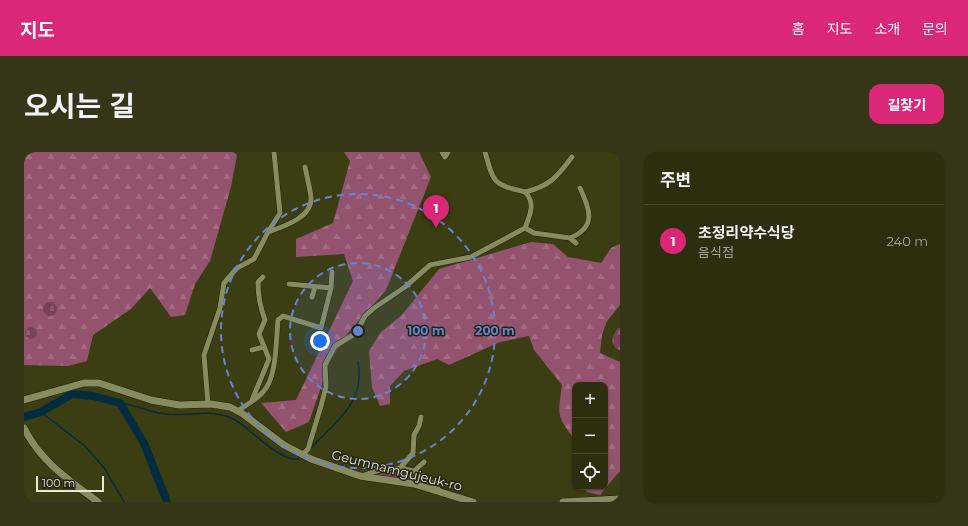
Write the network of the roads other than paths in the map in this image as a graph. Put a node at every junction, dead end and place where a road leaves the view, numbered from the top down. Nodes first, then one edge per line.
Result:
1 (274, 152) edge
2 (442, 152) edge
3 (448, 152) edge
4 (486, 152) edge
5 (572, 157) dead end
6 (305, 167) dead end
7 (580, 188) dead end
8 (525, 192) junction
9 (525, 228) junction
10 (268, 232) junction
11 (570, 238) junction
12 (576, 243) dead end
13 (332, 272) dead end
14 (263, 277) dead end
15 (289, 284) dead end
16 (314, 287) junction
17 (331, 288) junction
18 (312, 297) dead end
19 (264, 347) junction
20 (252, 350) dead end
21 (24, 400) edge
22 (251, 401) junction
23 (208, 404) junction
24 (238, 411) junction
25 (421, 417) dead end
26 (24, 428) edge
27 (302, 455) junction
28 (424, 462) dead end
29 (400, 468) junction
30 (414, 471) junction
31 (362, 476) junction
32 (440, 491) junction
33 (620, 498) edge
34 (98, 502) edge
35 (473, 502) edge
36 (563, 502) edge

1 - 10 street
2 - 3 street
4 - 8 street
5 - 8 street
6 - 10 street
7 - 11 street
8 - 9 street
9 - 11 street
9 - 27 street
10 - 23 street
11 - 12 street
13 - 17 street
14 - 19 street
15 - 16 street
16 - 17 street
16 - 18 street
17 - 22 street
19 - 20 street
19 - 22 street
21 - 23 main road, Geumnamgujeuk-ro
22 - 24 street
23 - 24 main road, Geumnamgujeuk-ro
24 - 27 main road, Geumnamgujeuk-ro
25 - 29 street
26 - 34 main road
27 - 31 main road, Geumnamgujeuk-ro
28 - 30 street
29 - 30 street
29 - 31 street
30 - 32 street
31 - 32 main road, Geumnamgujeuk-ro
32 - 35 main road, Geumnamgujeuk-ro
33 - 36 main road

